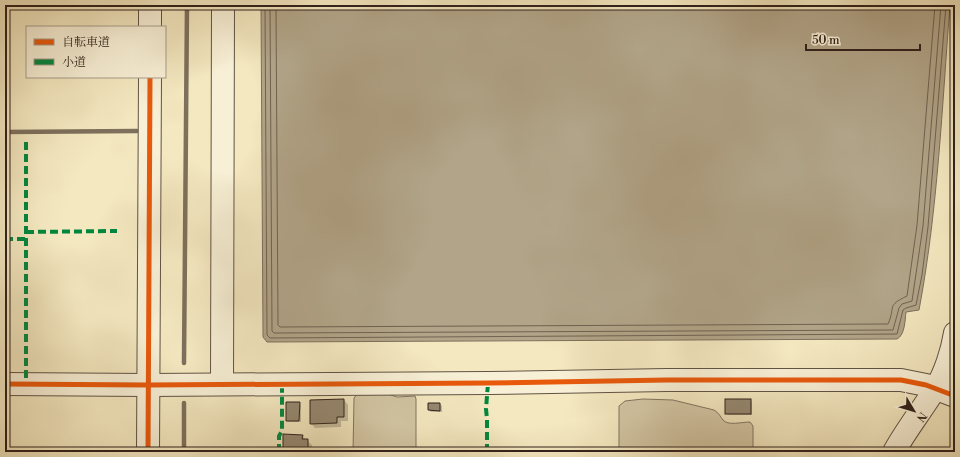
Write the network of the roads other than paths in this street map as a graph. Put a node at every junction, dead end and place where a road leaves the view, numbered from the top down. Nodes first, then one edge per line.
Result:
1 (150, 5) edge
2 (223, 5) edge
3 (150, 26) edge
4 (150, 78) edge
5 (955, 333) edge
6 (5, 384) edge
7 (222, 384) junction
8 (148, 385) junction
9 (946, 392) edge
10 (148, 452) edge
11 (894, 452) edge

1 - 3 street
2 - 7 street
4 - 8 street
5 - 9 street
6 - 8 street
7 - 8 street
7 - 9 street
8 - 10 street
9 - 11 street

